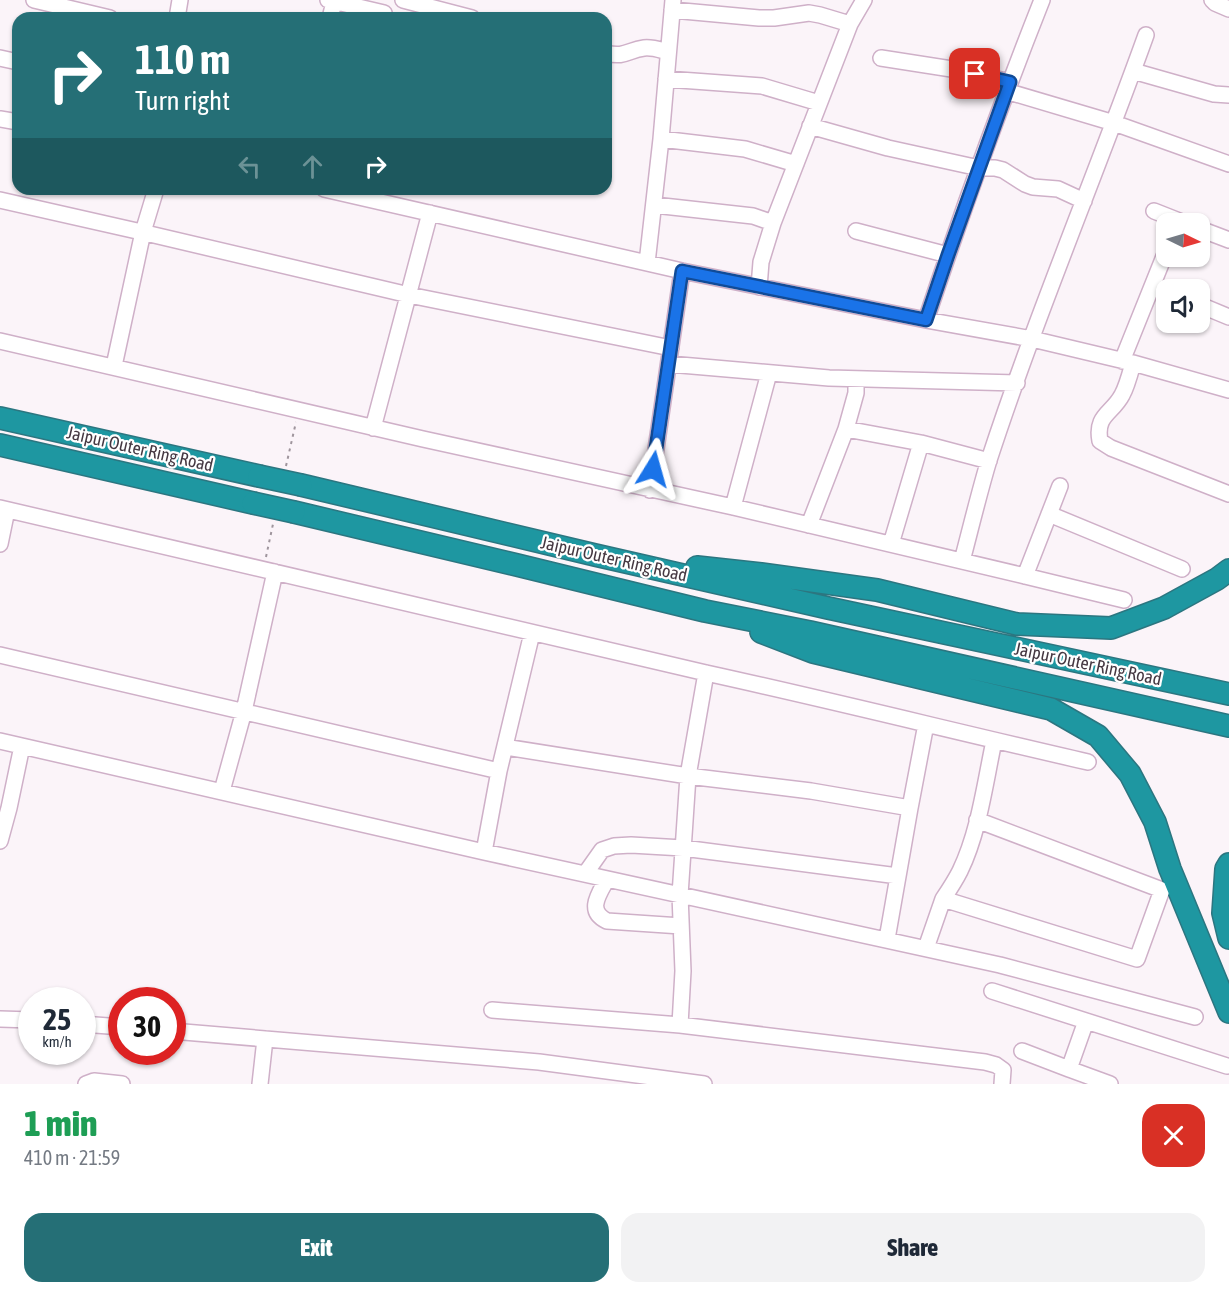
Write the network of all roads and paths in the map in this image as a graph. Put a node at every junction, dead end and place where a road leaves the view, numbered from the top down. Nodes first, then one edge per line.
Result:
1 (34, 0) edge
2 (403, 0) edge
3 (864, 0) edge
4 (1042, 0) edge
5 (1212, 0) edge
6 (331, 1) edge
7 (672, 5) edge
8 (1229, 9) edge
9 (384, 10) edge
10 (85, 12) edge
11 (449, 12) edge
12 (850, 24) junction
13 (1146, 35) dead end
14 (668, 52) junction
15 (612, 54) edge
16 (881, 58) dead end
17 (1133, 70) junction
18 (666, 79) junction
19 (1008, 87) junction
20 (1229, 95) edge
21 (819, 103) junction
22 (1114, 123) junction
23 (810, 126) junction
24 (661, 139) junction
25 (796, 164) junction
26 (1229, 164) edge
27 (979, 168) junction
28 (154, 195) edge
29 (355, 195) edge
30 (0, 200) edge
31 (1084, 201) junction
32 (654, 205) junction
33 (1154, 211) dead end
34 (430, 213) junction
35 (1159, 213) edge
36 (773, 222) junction
37 (856, 231) dead end
38 (143, 232) junction
39 (1210, 233) edge
40 (1229, 240) edge
41 (948, 255) junction
42 (647, 263) junction
43 (1161, 267) edge
44 (682, 271) junction
45 (759, 287) junction
46 (409, 295) junction
47 (1210, 309) edge
48 (1229, 316) edge
49 (926, 320) junction
50 (1032, 339) junction
51 (0, 341) edge
52 (671, 348) junction
53 (1128, 362) junction
54 (669, 364) junction
55 (114, 366) junction
56 (769, 373) junction
57 (856, 379) junction
58 (1017, 383) junction
59 (1229, 390) edge
60 (0, 418) edge
61 (373, 428) junction
62 (846, 429) junction
63 (921, 443) junction
64 (0, 445) edge
65 (989, 461) junction
66 (1060, 486) dead end
67 (650, 490) junction
68 (1229, 494) edge
69 (733, 507) junction
70 (3, 509) edge
71 (1049, 514) junction
72 (808, 525) junction
73 (0, 544) edge
74 (891, 544) junction
75 (595, 555) junction
76 (962, 561) junction
77 (1182, 569) dead end
78 (1229, 570) edge
79 (275, 572) junction
80 (1025, 576) junction
81 (1124, 600) dead end
82 (705, 611) junction
83 (532, 633) junction
84 (0, 655) edge
85 (706, 673) junction
86 (1229, 694) edge
87 (244, 711) junction
88 (926, 724) junction
89 (1229, 726) edge
90 (0, 741) edge
91 (994, 741) junction
92 (22, 746) junction
93 (505, 747) junction
94 (1088, 762) dead end
95 (499, 771) junction
96 (688, 776) junction
97 (222, 791) junction
98 (4, 806) edge
99 (910, 808) junction
100 (977, 820) junction
101 (0, 841) edge
102 (683, 848) junction
103 (484, 852) junction
104 (1229, 864) edge
105 (585, 874) junction
106 (898, 876) junction
107 (607, 879) junction
108 (680, 895) junction
109 (943, 899) junction
110 (681, 926) junction
111 (1229, 938) edge
112 (887, 939) junction
113 (926, 948) junction
114 (992, 991) dead end
115 (492, 1010) dead end
116 (1229, 1012) edge
117 (1195, 1017) dead end
118 (0, 1018) edge
119 (18, 1019) edge
120 (1086, 1021) junction
121 (680, 1025) junction
122 (186, 1032) edge
123 (265, 1039) junction
124 (1022, 1051) dead end
125 (1227, 1066) dead end
126 (1069, 1069) junction
127 (86, 1084) edge
128 (122, 1084) edge
129 (260, 1084) edge
130 (704, 1084) edge
131 (1002, 1084) edge
132 (1110, 1084) edge

1 - 10 street
2 - 11 street
3 - 12 street
4 - 19 street
5 - 8 street
6 - 9 street
7 - 12 street
7 - 14 street
12 - 21 street
13 - 17 street
14 - 15 street
14 - 18 street
16 - 19 street
17 - 20 street
17 - 22 street
18 - 21 street
18 - 24 street
19 - 22 street
19 - 27 street
21 - 23 street
22 - 26 street
22 - 31 street
23 - 25 street
23 - 27 street
24 - 25 street
24 - 32 street
25 - 36 street
27 - 31 street
27 - 41 street
28 - 38 street
29 - 34 street
30 - 38 street
31 - 50 street
32 - 36 street
32 - 42 street
33 - 35 street
34 - 42 street
34 - 46 street
36 - 45 street
37 - 41 street
38 - 46 street
38 - 55 street
39 - 40 street
41 - 49 street
42 - 44 street
43 - 53 street
44 - 45 street
44 - 52 street
45 - 49 street
46 - 52 street
46 - 61 street
47 - 48 street
49 - 50 street
50 - 53 street
50 - 58 street
51 - 55 street
52 - 54 street
53 - 59 street
53 - 68 street
54 - 56 street
54 - 67 street
55 - 61 street
56 - 57 street
56 - 69 street
57 - 58 street
57 - 62 street
58 - 65 street
60 - 75 highway, Jaipur Outer Ring Road, bridge
61 - 67 street
62 - 63 street
62 - 72 street
63 - 65 street
63 - 74 street
64 - 82 highway, Jaipur Outer Ring Road, bridge
65 - 76 street
66 - 71 street
67 - 69 street
69 - 72 street
70 - 73 street
70 - 79 street
71 - 77 street
71 - 80 street
72 - 74 street
74 - 76 street
75 - 78 highway
75 - 86 highway, Jaipur Outer Ring Road
76 - 80 street
79 - 83 street
79 - 87 street
80 - 81 street
82 - 89 highway
82 - 116 highway
83 - 85 street
83 - 93 street
84 - 87 street
85 - 88 street
85 - 96 street
87 - 95 street
87 - 97 street
88 - 91 street
88 - 99 street
90 - 92 street
91 - 94 street
91 - 100 street
92 - 97 street
92 - 98 street
93 - 95 street
93 - 96 street
95 - 103 street
96 - 99 street
96 - 102 street
97 - 103 street
98 - 101 street
99 - 106 street
100 - 109 street
100 - 109 street
102 - 105 street
102 - 106 street
102 - 108 street
103 - 105 street
104 - 111 highway
105 - 107 street
106 - 112 street
107 - 108 street
107 - 110 street
108 - 110 street
108 - 112 street
109 - 113 street
110 - 121 street
112 - 113 street
113 - 117 street
114 - 120 street
115 - 121 street
118 - 119 street
120 - 125 street
120 - 126 street
121 - 131 street
122 - 123 street
123 - 129 street
123 - 130 street
124 - 126 street
126 - 132 street
127 - 128 street

